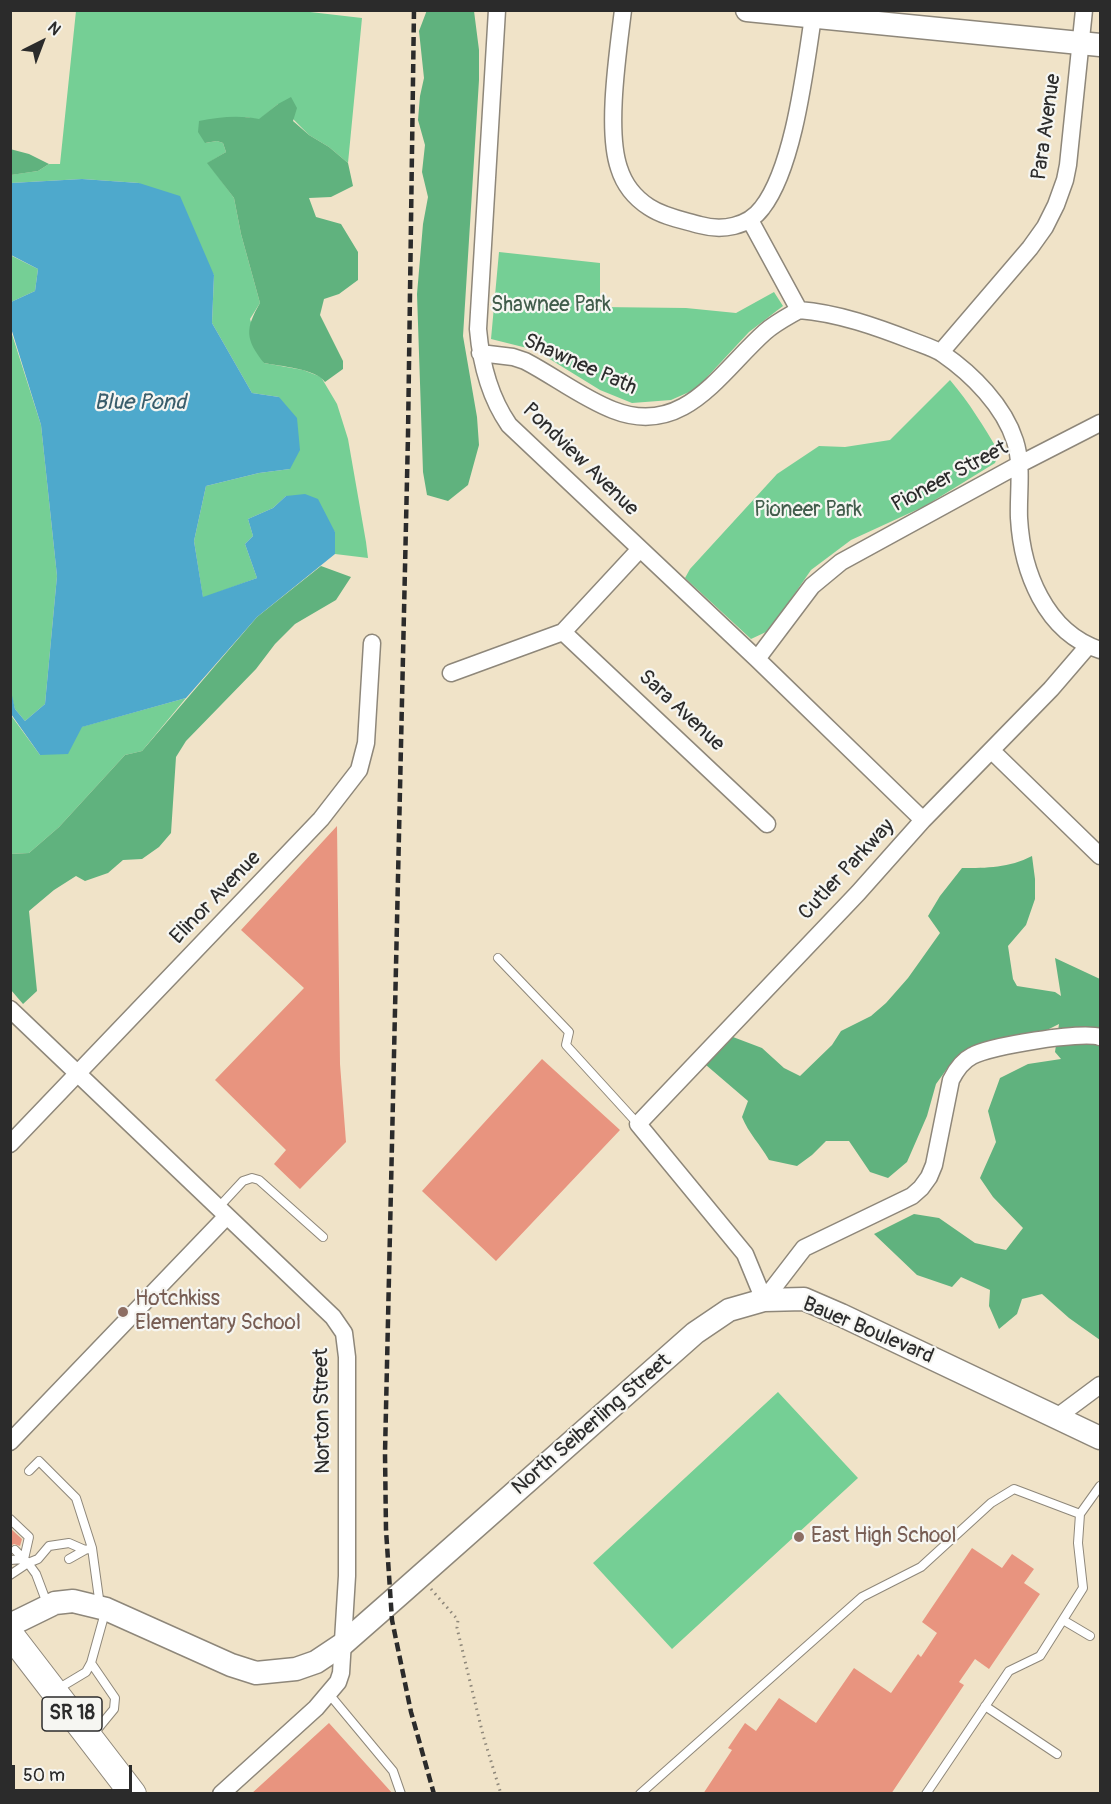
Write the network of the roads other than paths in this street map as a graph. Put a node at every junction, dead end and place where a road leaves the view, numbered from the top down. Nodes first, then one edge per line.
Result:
1 (497, 10) edge
2 (623, 10) edge
3 (747, 10) edge
4 (1083, 10) edge
5 (813, 17) junction
6 (1090, 44) edge
7 (750, 220) junction
8 (799, 310) junction
9 (941, 352) junction
10 (480, 353) junction
11 (1101, 423) edge
12 (1020, 464) junction
13 (640, 549) junction
14 (563, 632) junction
15 (372, 643) dead end
16 (1094, 648) edge
17 (757, 659) junction
18 (451, 673) dead end
19 (992, 751) junction
20 (923, 820) junction
21 (767, 824) dead end
22 (1101, 856) edge
23 (498, 958) dead end
24 (10, 1010) edge
25 (1101, 1037) edge
26 (78, 1073) junction
27 (638, 1124) junction
28 (10, 1144) edge
29 (222, 1213) junction
30 (323, 1237) dead end
31 (764, 1300) junction
32 (1101, 1385) edge
33 (1057, 1417) junction
34 (1101, 1438) edge
35 (10, 1442) edge
36 (29, 1472) dead end
37 (1101, 1486) edge
38 (1080, 1514) junction
39 (10, 1520) edge
40 (89, 1549) junction
41 (15, 1550) dead end
42 (38, 1559) junction
43 (69, 1559) dead end
44 (10, 1560) edge
45 (26, 1561) junction
46 (48, 1562) dead end
47 (10, 1575) edge
48 (48, 1606) junction
49 (103, 1608) junction
50 (1063, 1620) junction
51 (10, 1625) edge
52 (10, 1634) edge
53 (1090, 1636) dead end
54 (343, 1644) junction
55 (91, 1663) junction
56 (55, 1691) junction
57 (329, 1694) junction
58 (985, 1706) junction
59 (90, 1738) junction
60 (1057, 1754) dead end
61 (133, 1794) edge
62 (221, 1794) edge
63 (401, 1794) edge
64 (640, 1794) edge
65 (926, 1794) edge

1 - 10 street, Pondview Avenue
2 - 7 street
3 - 5 street
4 - 6 street, Para Avenue
5 - 6 street
5 - 7 street
6 - 9 street, Para Avenue
7 - 8 street
8 - 9 street
8 - 10 street, Shawnee Path
9 - 12 street
10 - 13 street, Pondview Avenue
11 - 12 street, Pioneer Street
12 - 16 street
12 - 17 street, Pioneer Street
13 - 14 street
13 - 17 street, Pondview Avenue
14 - 18 street
14 - 21 street, Sara Avenue
15 - 26 street, Elinor Avenue
16 - 19 street, Cutler Parkway
17 - 20 street, Pondview Avenue
19 - 20 street, Cutler Parkway
19 - 22 street
20 - 27 street, Cutler Parkway
23 - 27 lane
24 - 26 street, Norton Street
25 - 31 street
26 - 28 street, Elinor Avenue
26 - 29 street, Norton Street
27 - 31 street
29 - 30 lane
29 - 35 street
29 - 54 street, Norton Street
31 - 33 street, Bauer Boulevard
31 - 54 street, North Seiberling Street
32 - 33 street
33 - 34 street, Bauer Boulevard
36 - 40 lane
37 - 38 lane
38 - 50 lane
38 - 64 lane
39 - 45 lane
40 - 42 lane
40 - 43 lane
40 - 49 lane
41 - 45 lane
42 - 45 lane
42 - 46 lane
44 - 45 lane
45 - 47 lane
45 - 48 lane
48 - 49 street, North Seiberling Street
48 - 51 street, North Seiberling Street
49 - 54 street, North Seiberling Street
49 - 55 lane
50 - 53 lane
50 - 58 lane
52 - 56 main road, SR 18
54 - 57 street, Norton Street
55 - 56 lane
55 - 59 lane
56 - 59 main road, SR 18
57 - 62 street, Norton Street
57 - 63 lane
58 - 60 lane
58 - 65 lane
59 - 61 main road, SR 18

